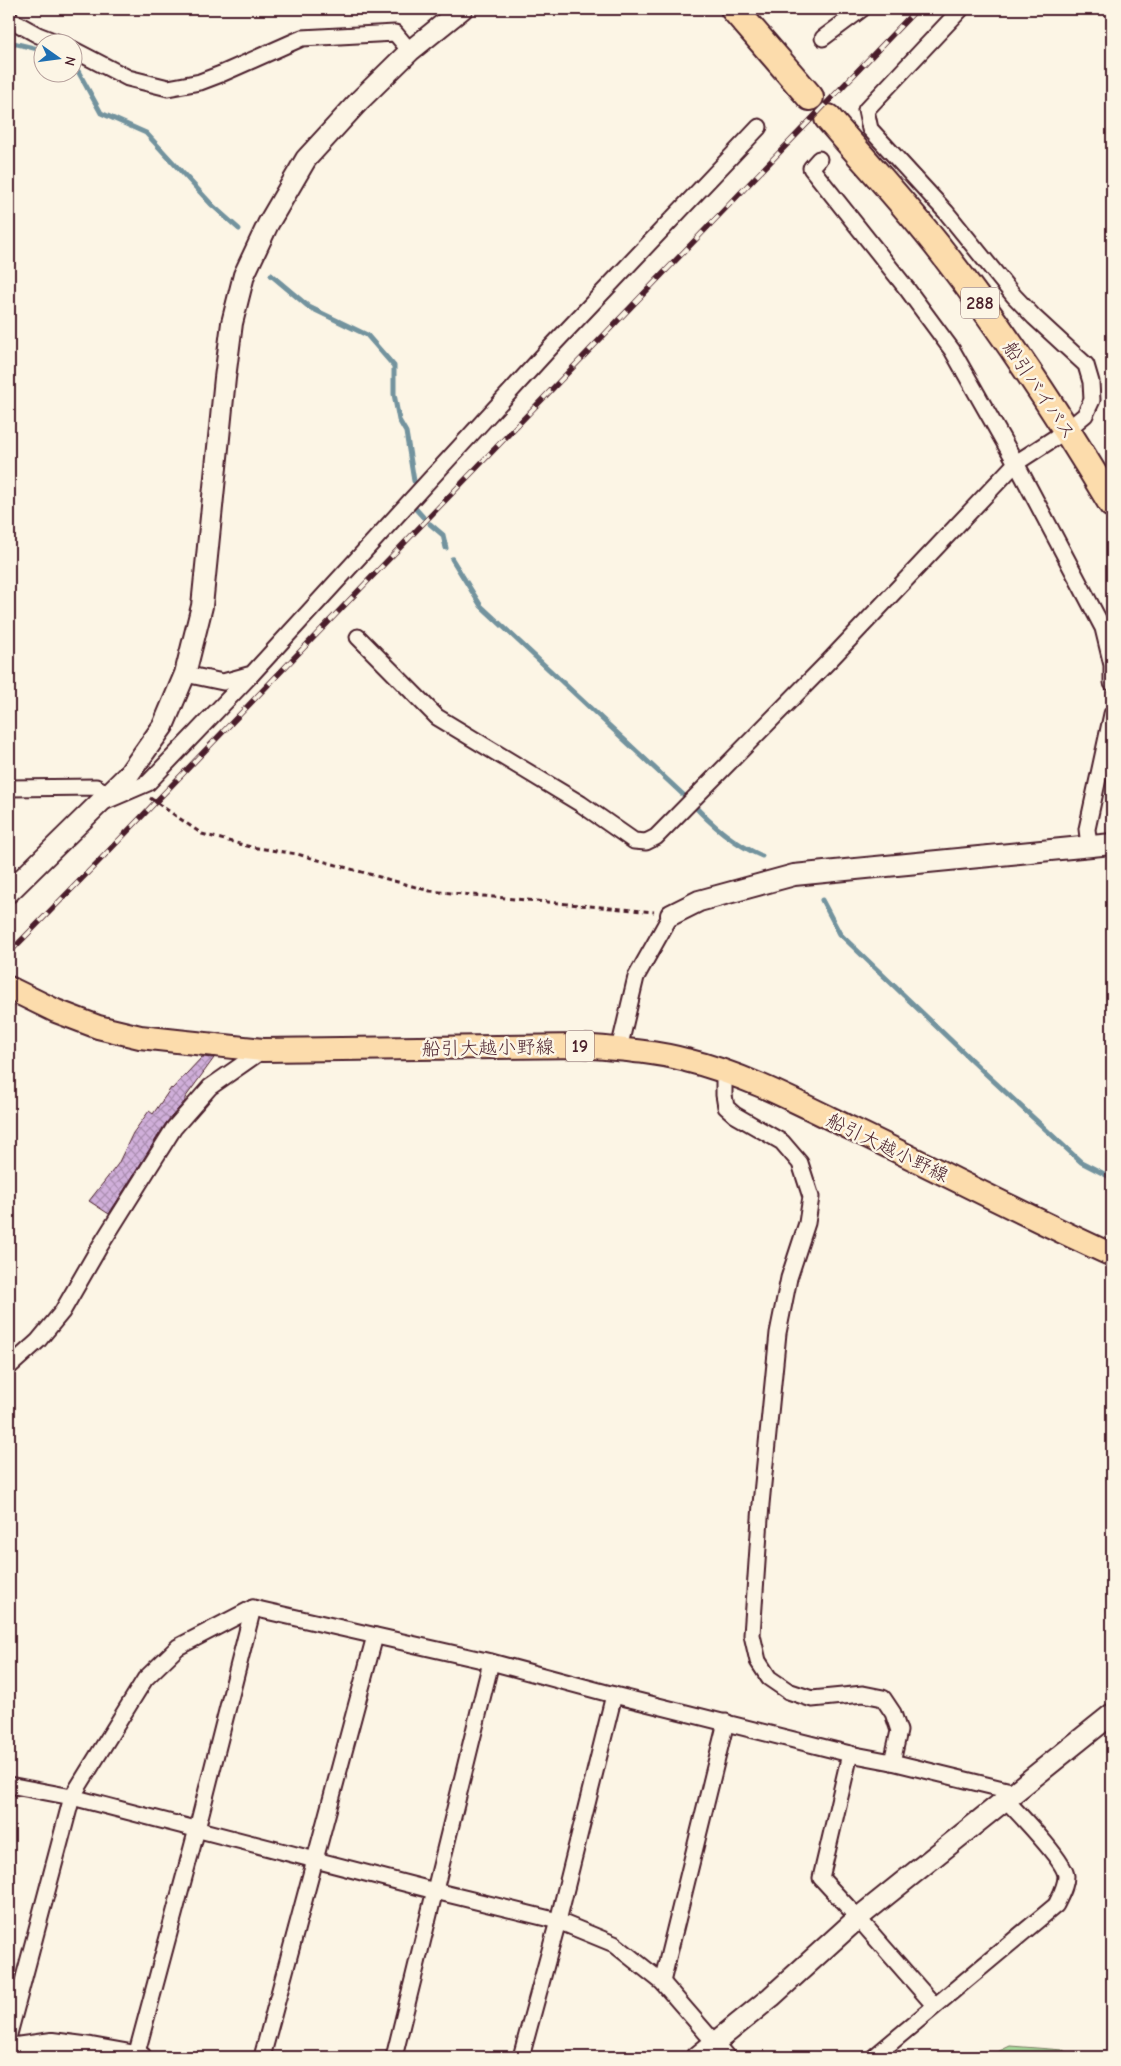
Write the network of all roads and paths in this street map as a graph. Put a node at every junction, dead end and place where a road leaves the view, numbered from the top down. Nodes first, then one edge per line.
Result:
1 (462, 9) edge
2 (734, 9) edge
3 (862, 9) edge
4 (960, 9) edge
5 (9, 19) edge
6 (36, 32) edge
7 (823, 38) dead end
8 (410, 51) junction
9 (82, 54) edge
10 (810, 97) dead end
11 (828, 118) dead end
12 (759, 128) dead end
13 (819, 158) dead end
14 (1068, 430) junction
15 (1016, 463) junction
16 (1112, 504) edge
17 (358, 637) dead end
18 (185, 674) junction
19 (252, 674) junction
20 (1112, 683) edge
21 (1112, 714) edge
22 (9, 788) edge
23 (138, 788) junction
24 (104, 799) junction
25 (1112, 844) edge
26 (1089, 846) junction
27 (9, 892) edge
28 (671, 915) junction
29 (11, 989) edge
30 (619, 1049) junction
31 (264, 1050) junction
32 (724, 1071) junction
33 (1112, 1255) edge
34 (9, 1367) edge
35 (254, 1608) junction
36 (375, 1636) junction
37 (491, 1662) junction
38 (614, 1695) junction
39 (1112, 1714) edge
40 (726, 1722) junction
41 (850, 1754) junction
42 (892, 1762) junction
43 (9, 1785) edge
44 (1011, 1796) junction
45 (72, 1797) junction
46 (197, 1829) junction
47 (314, 1860) junction
48 (435, 1891) junction
49 (858, 1918) junction
50 (558, 1921) junction
51 (662, 1982) junction
52 (934, 2005) junction
53 (9, 2034) edge
54 (9, 2049) edge
55 (721, 2050) edge
56 (138, 2057) edge
57 (262, 2057) edge
58 (394, 2057) edge
59 (521, 2057) edge
60 (697, 2057) edge
61 (874, 2057) edge

1 - 8 street
2 - 10 highway
3 - 7 street
4 - 14 street
5 - 6 street
8 - 9 street
8 - 18 street
11 - 14 highway, 船引バイパス / 288
12 - 19 street
13 - 15 street
14 - 15 street
14 - 16 highway, 船引バイパス / 288
15 - 17 street
15 - 20 street
18 - 19 street
18 - 24 street
19 - 23 street
21 - 26 street
22 - 24 street
23 - 24 street
23 - 28 path
24 - 27 street
25 - 26 street
26 - 28 street
28 - 30 street
29 - 31 main road, 船引大越小野線 / 19
30 - 31 main road, 船引大越小野線 / 19
30 - 32 main road, 船引大越小野線 / 19
31 - 34 street
32 - 33 main road, 船引大越小野線 / 19
32 - 42 street
35 - 36 street
35 - 45 street
35 - 46 street
36 - 37 street
36 - 47 street
37 - 38 street
37 - 48 street
38 - 40 street
38 - 50 street
39 - 44 street
40 - 41 street
40 - 51 street
41 - 42 street
41 - 49 street
42 - 44 street
43 - 45 street
44 - 49 street
44 - 52 street
45 - 46 street
45 - 53 street
46 - 47 street
46 - 56 street
47 - 48 street
47 - 57 street
48 - 50 street
48 - 58 street
49 - 52 street
49 - 55 street
50 - 51 street
50 - 59 street
51 - 55 street
52 - 61 street
54 - 56 street
55 - 60 street

